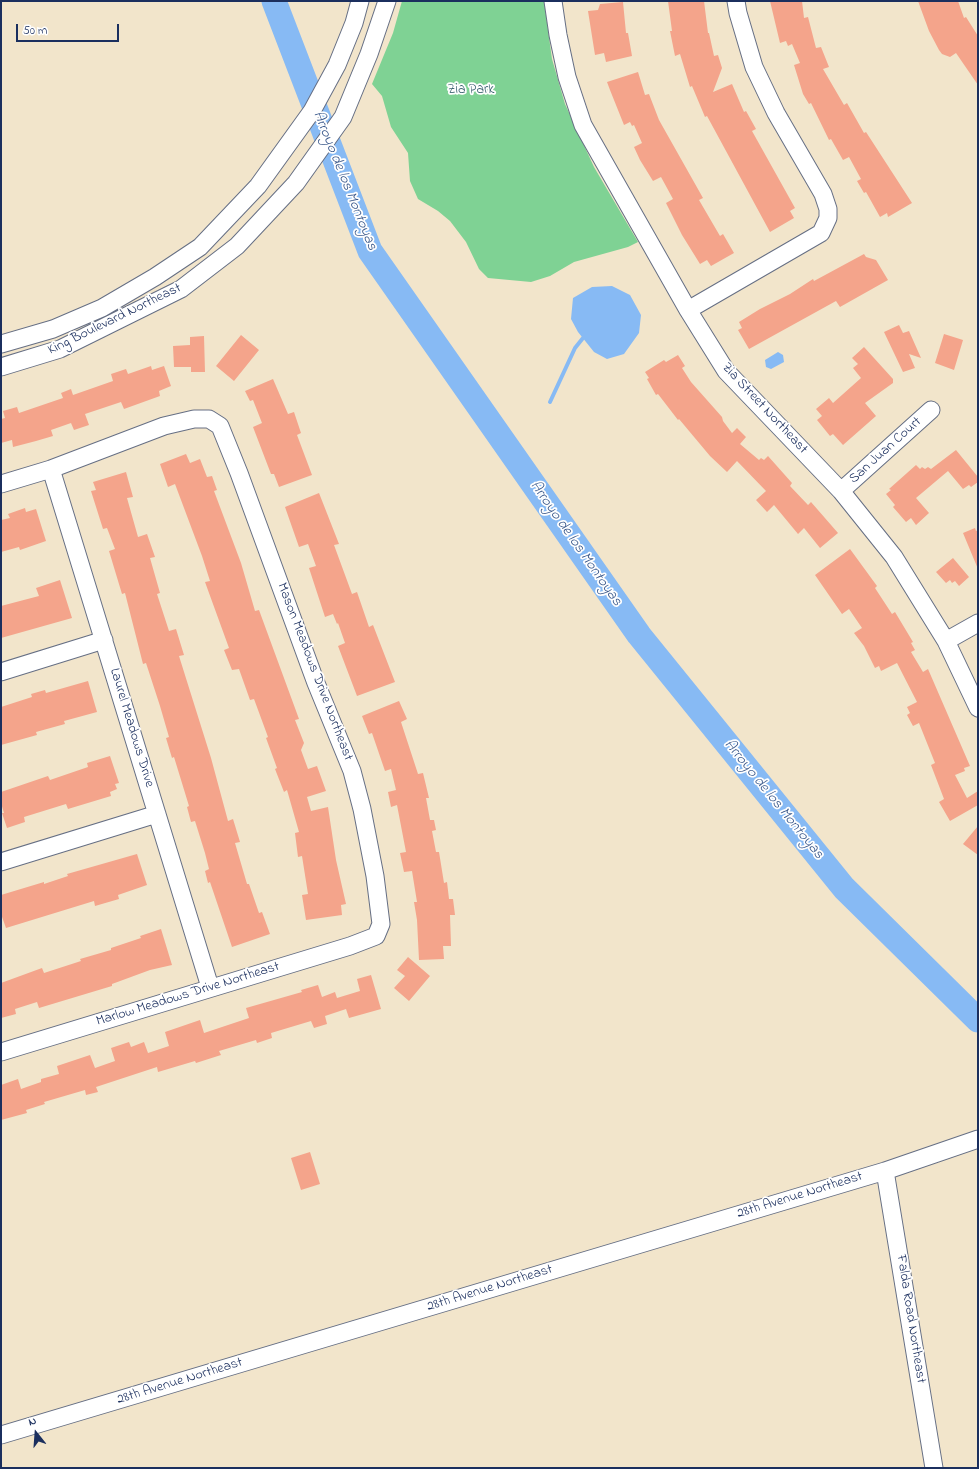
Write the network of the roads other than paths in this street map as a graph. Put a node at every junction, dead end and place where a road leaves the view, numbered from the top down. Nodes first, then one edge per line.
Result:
1 (360, 1) edge
2 (387, 1) edge
3 (553, 1) edge
4 (736, 1) edge
5 (688, 310) junction
6 (1, 344) edge
7 (1, 367) edge
8 (931, 410) dead end
9 (51, 469) junction
10 (1, 484) edge
11 (841, 491) junction
12 (978, 623) edge
13 (104, 640) junction
14 (946, 641) junction
15 (1, 672) edge
16 (978, 708) edge
17 (157, 814) junction
18 (1, 862) edge
19 (376, 936) joint
20 (210, 988) junction
21 (1, 1052) edge
22 (978, 1139) edge
23 (885, 1171) junction
24 (1, 1435) edge
25 (934, 1468) edge

1 - 6 street, King Boulevard Northeast
2 - 7 street, King Boulevard Northeast
3 - 5 street, Zia Street Northeast
4 - 5 street
5 - 11 street, Zia Street Northeast
8 - 11 street, San Juan Court
9 - 10 street
9 - 13 street, Laurel Meadows Drive
9 - 19 street, Mason Meadows Drive Northeast
11 - 14 street, Zia Street Northeast
12 - 14 street
13 - 15 street
13 - 17 street, Laurel Meadows Drive
14 - 16 street, Zia Street Northeast
17 - 18 street
17 - 20 street, Laurel Meadows Drive
19 - 20 street, Marlow Meadows Drive Northeast
20 - 21 street, Marlow Meadows Drive Northeast
22 - 23 street, 28th Avenue Northeast
23 - 24 street, 28th Avenue Northeast
23 - 25 street, Falda Road Northeast

